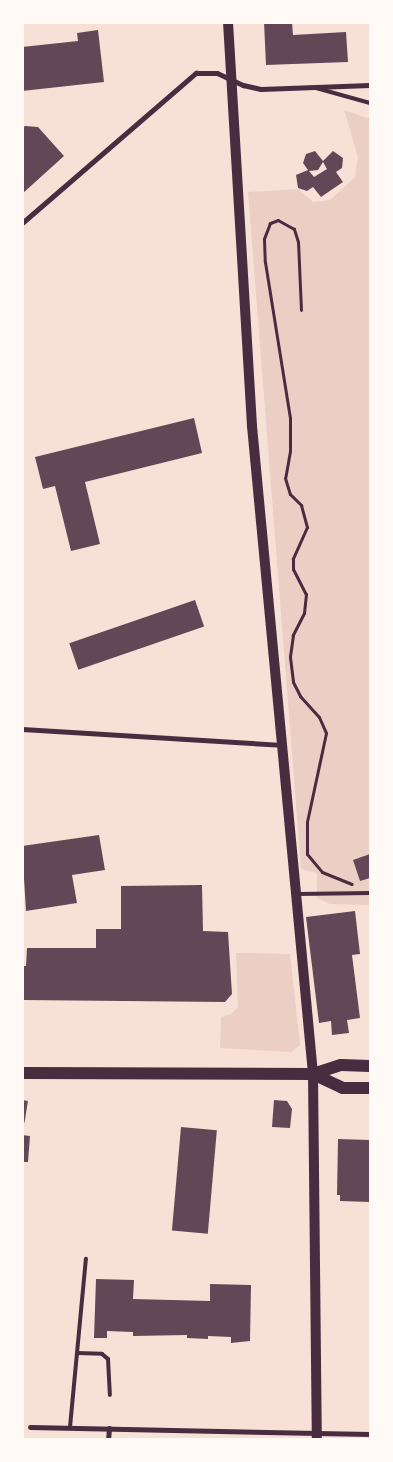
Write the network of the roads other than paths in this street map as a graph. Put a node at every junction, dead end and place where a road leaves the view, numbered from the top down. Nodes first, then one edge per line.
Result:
1 (228, 22) edge
2 (233, 80) junction
3 (370, 85) edge
4 (312, 87) junction
5 (370, 103) edge
6 (22, 223) edge
7 (22, 729) edge
8 (282, 745) junction
9 (370, 893) edge
10 (296, 894) junction
11 (370, 1066) edge
12 (22, 1073) edge
13 (313, 1074) junction
14 (370, 1088) edge
15 (86, 1259) dead end
16 (77, 1353) junction
17 (110, 1395) dead end
18 (30, 1427) dead end
19 (70, 1427) junction
20 (109, 1428) junction
21 (370, 1434) edge
22 (317, 1436) edge
23 (108, 1440) edge

1 - 2 main road
2 - 4 street
2 - 6 street
2 - 8 main road
3 - 4 street
4 - 5 lane
7 - 8 street
8 - 10 main road
9 - 10 lane
10 - 13 main road
11 - 13 main road
12 - 13 main road
13 - 14 main road
13 - 22 main road
15 - 16 lane
16 - 17 lane
16 - 19 lane
18 - 19 street
19 - 20 street
20 - 22 street
20 - 23 street
21 - 22 street

